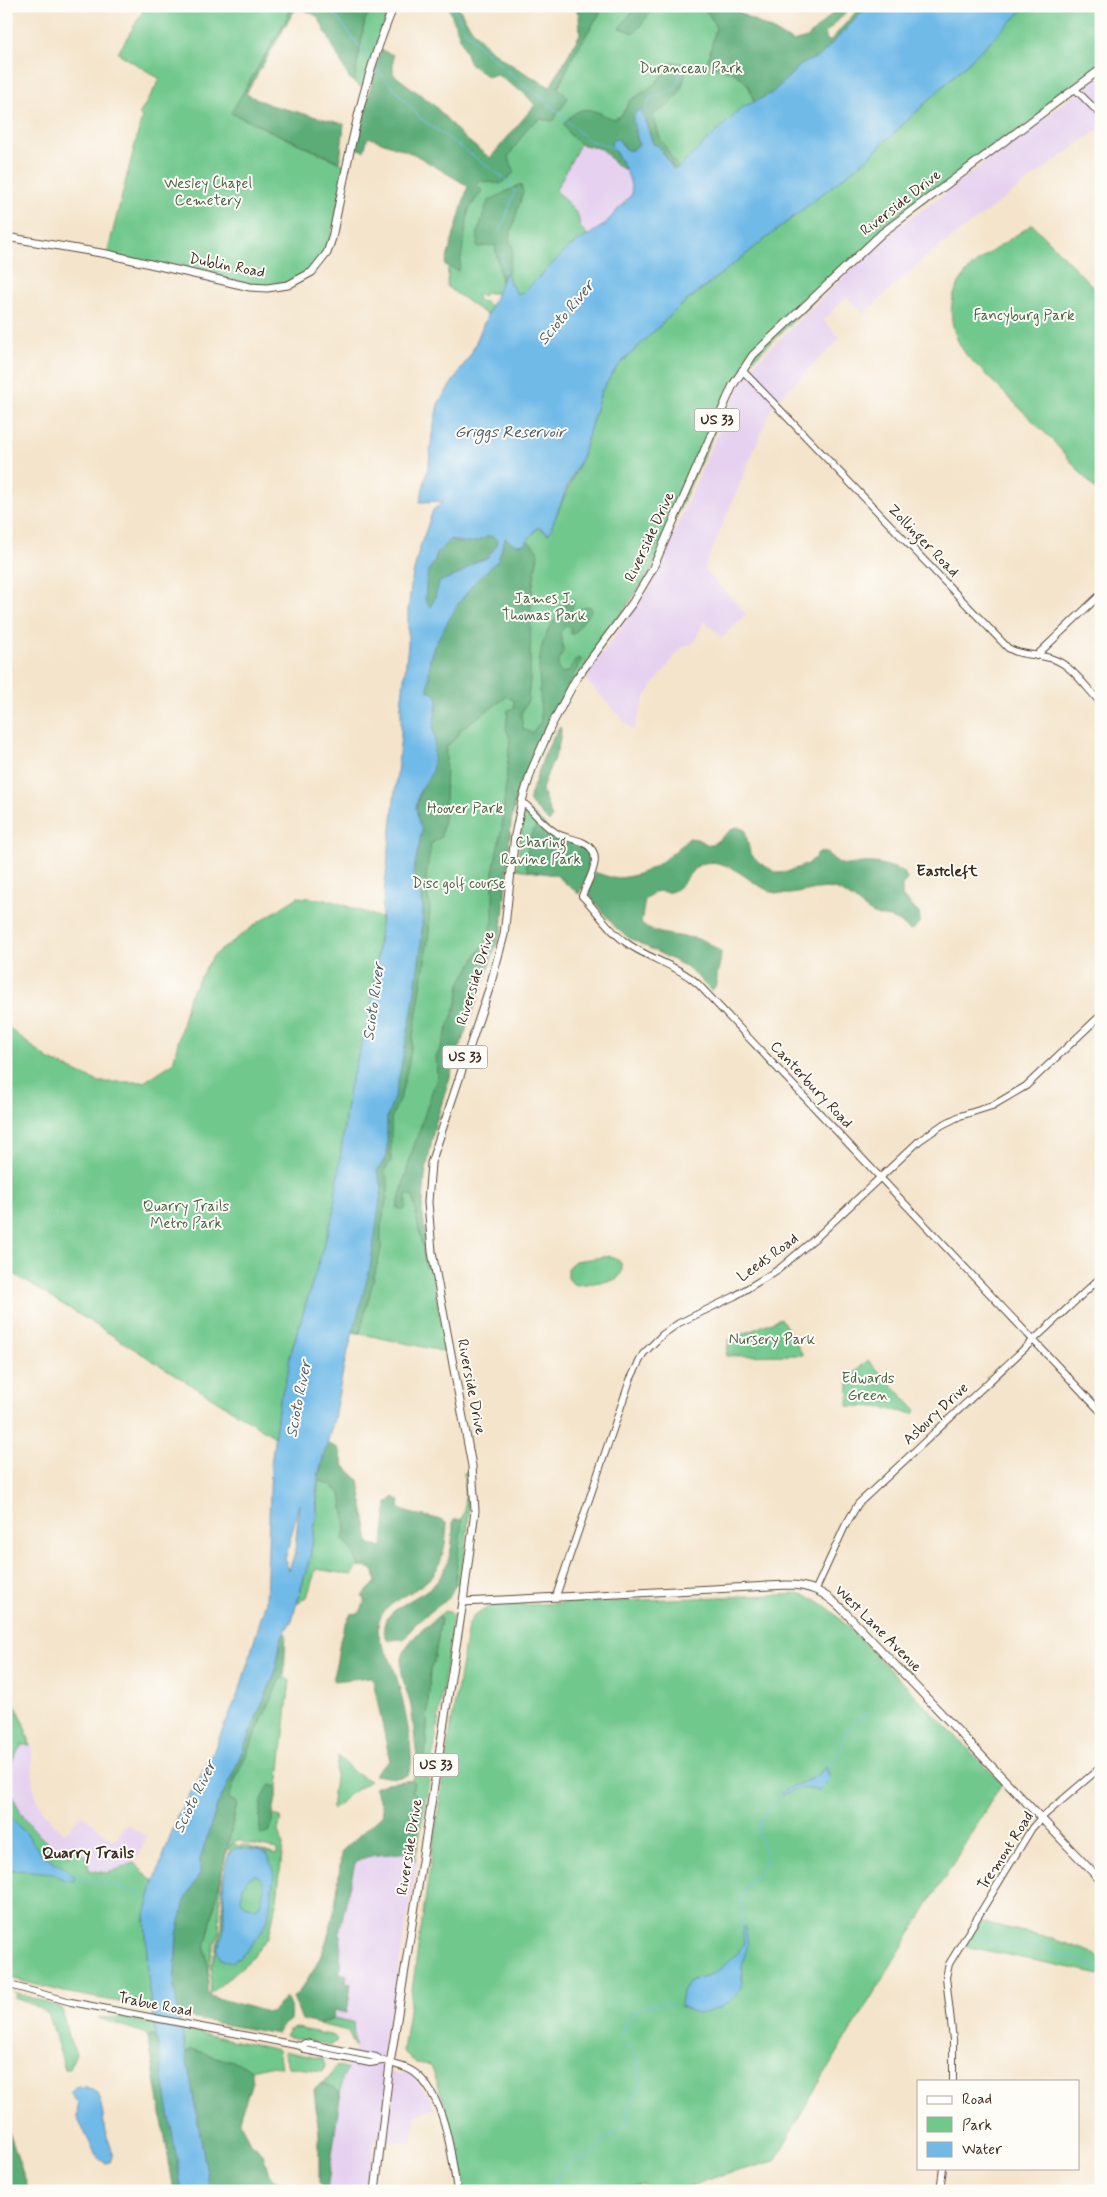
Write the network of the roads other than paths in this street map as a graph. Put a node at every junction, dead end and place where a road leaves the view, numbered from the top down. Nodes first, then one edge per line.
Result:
1 (394, 6) edge
2 (1101, 69) edge
3 (1076, 89) junction
4 (1101, 115) edge
5 (6, 238) edge
6 (742, 370) junction
7 (1101, 594) edge
8 (1036, 656) junction
9 (1101, 703) edge
10 (522, 801) junction
11 (1101, 1015) edge
12 (881, 1177) junction
13 (1101, 1277) edge
14 (1033, 1340) junction
15 (1101, 1412) edge
16 (816, 1589) junction
17 (556, 1596) junction
18 (464, 1602) junction
19 (1101, 1767) edge
20 (1041, 1818) junction
21 (1101, 1881) edge
22 (6, 1984) edge
23 (390, 2064) junction
24 (953, 2080) edge
25 (943, 2170) edge
26 (375, 2191) edge
27 (457, 2191) edge
28 (940, 2191) edge

1 - 5 main road, Dublin Road
2 - 3 main road, Riverside Drive / US 33
3 - 4 street
3 - 6 main road, Riverside Drive / US 33
6 - 8 street, Zollinger Road
6 - 10 main road, Riverside Drive / US 33
7 - 8 street
8 - 9 street, Zollinger Road
10 - 12 street, Canterbury Road
10 - 18 main road, Riverside Drive / US 33
11 - 12 street, Leeds Road
12 - 14 street, Canterbury Road
12 - 17 street, Leeds Road
13 - 14 street, Asbury Drive
14 - 15 street, Canterbury Road
14 - 16 street, Asbury Drive
16 - 17 main road, West Lane Avenue
16 - 20 main road, West Lane Avenue
17 - 18 main road, West Lane Avenue
18 - 23 main road, Riverside Drive / US 33
19 - 20 street, Tremont Road
20 - 21 main road, West Lane Avenue
20 - 24 street, Tremont Road
22 - 23 street, Trabue Road
23 - 26 main road, Riverside Drive / US 33
23 - 27 street, Trabue Road
25 - 28 street

